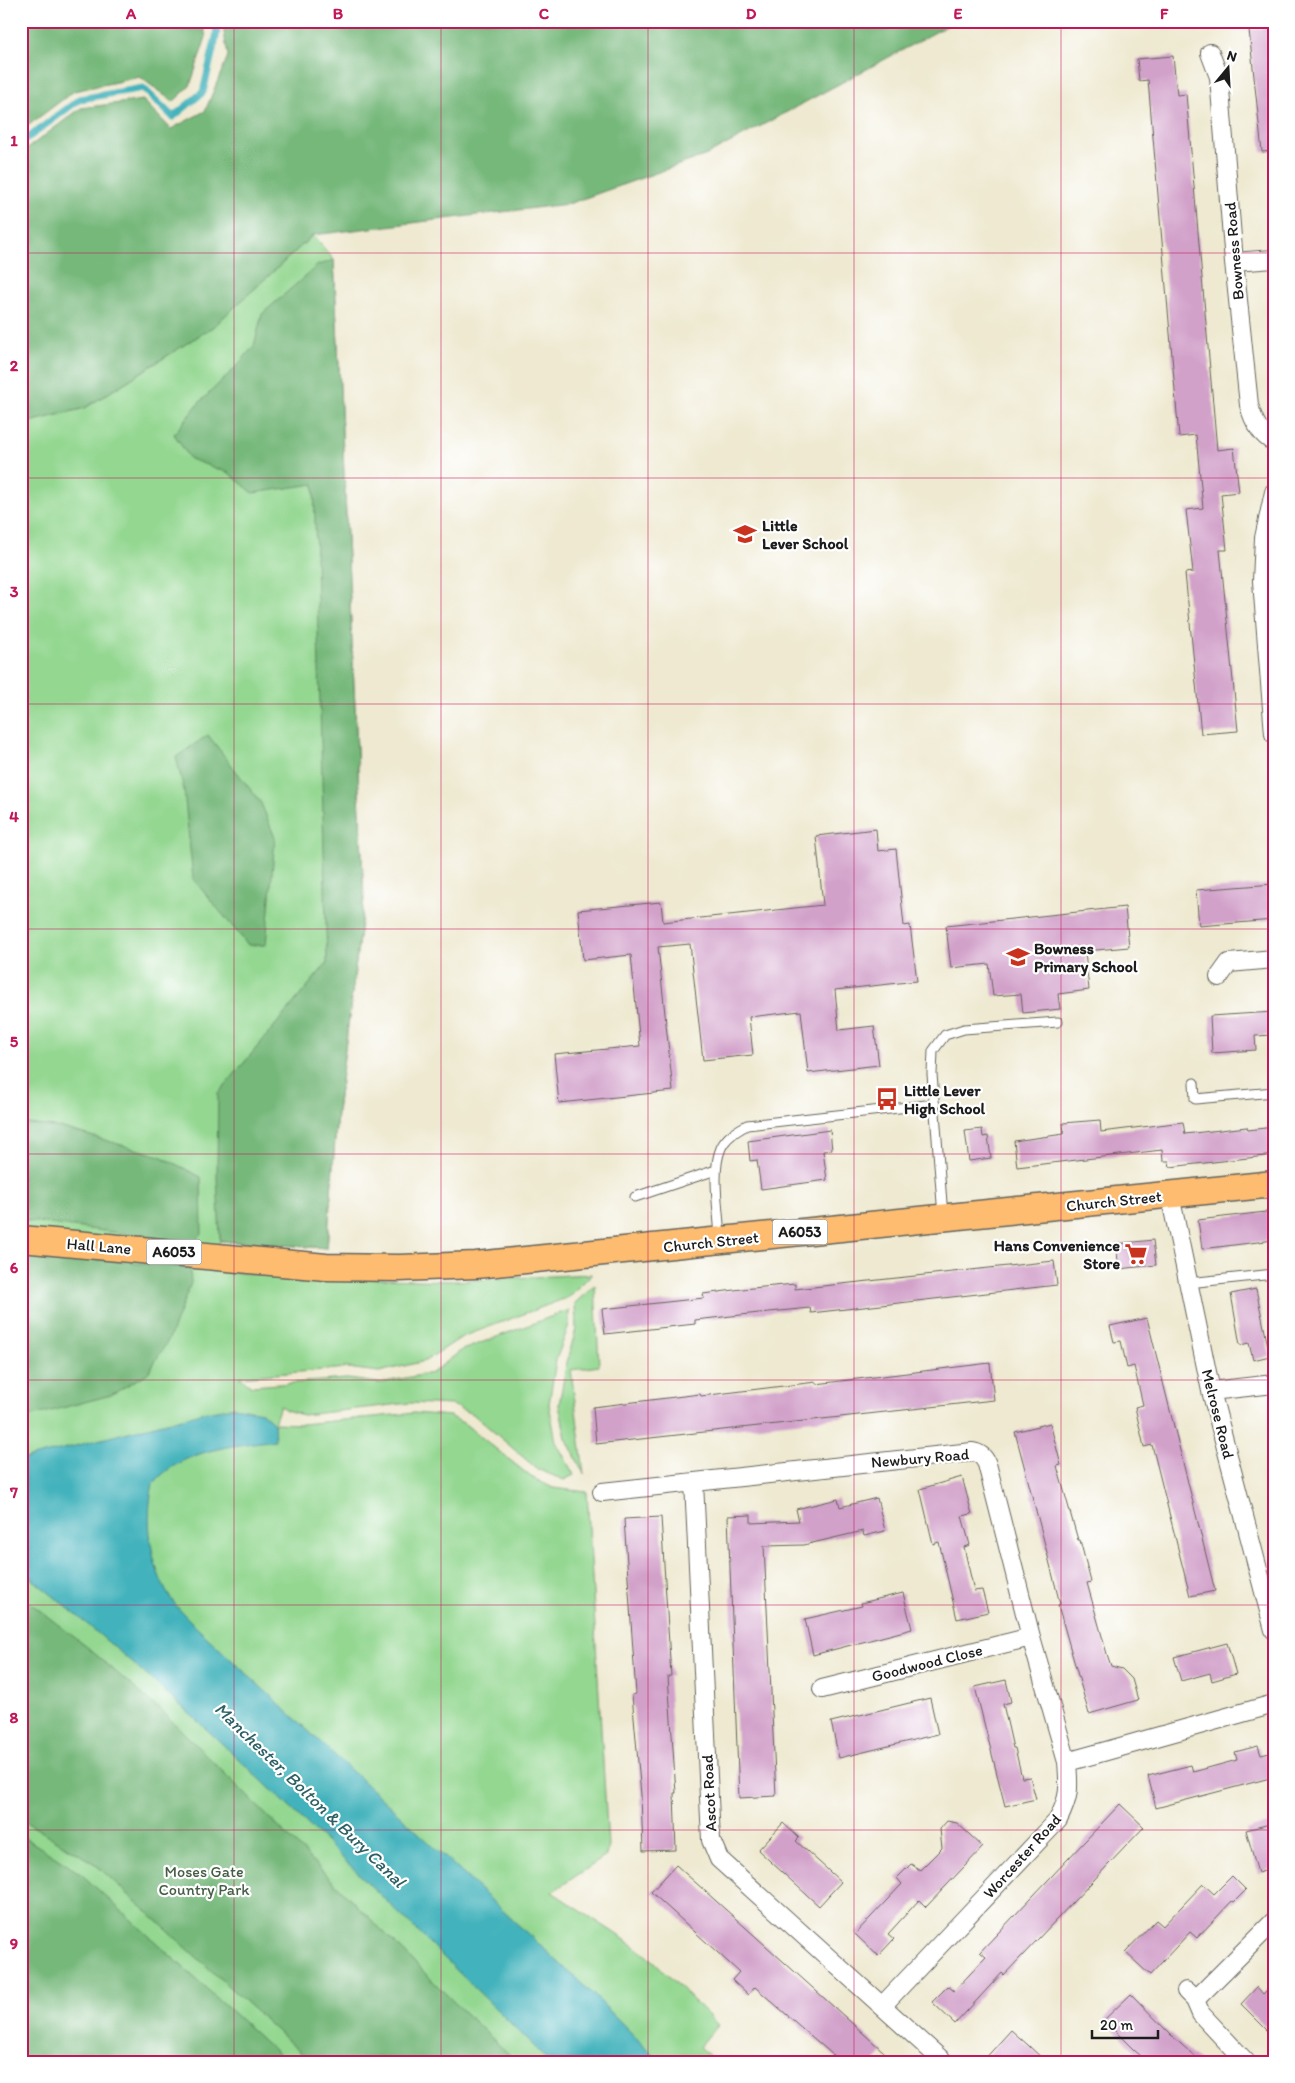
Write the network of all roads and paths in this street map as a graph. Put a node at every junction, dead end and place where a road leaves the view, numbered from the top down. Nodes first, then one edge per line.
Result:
1 (1210, 53) dead end
2 (1274, 258) edge
3 (1234, 262) junction
4 (1274, 442) edge
5 (1274, 492) edge
6 (1274, 734) edge
7 (1274, 959) edge
8 (1219, 977) dead end
9 (1058, 1022) dead end
10 (1194, 1083) dead end
11 (1274, 1092) edge
12 (935, 1104) junction
13 (716, 1170) junction
14 (1274, 1184) edge
15 (1170, 1195) junction
16 (635, 1198) dead end
17 (943, 1218) junction
18 (21, 1239) edge
19 (720, 1241) junction
20 (326, 1267) joint
21 (1274, 1274) edge
22 (1188, 1283) junction
23 (1274, 1384) edge
24 (1211, 1391) junction
25 (694, 1482) junction
26 (602, 1492) dead end
27 (1274, 1630) edge
28 (1031, 1636) junction
29 (822, 1689) dead end
30 (1274, 1704) edge
31 (1067, 1762) junction
32 (1274, 1921) edge
33 (882, 2006) junction
34 (944, 2062) edge
35 (1246, 2062) edge

1 - 3 street, Bowness Road
2 - 3 street
3 - 4 street, Bowness Road
5 - 6 street
7 - 8 street
9 - 12 lane
10 - 11 lane
12 - 13 lane
12 - 17 lane
13 - 16 lane
13 - 19 lane
14 - 15 main road, Church Street / A6053
15 - 17 main road, Church Street / A6053
15 - 22 street, Melrose Road
17 - 19 main road, Church Street / A6053
18 - 20 main road, Hall Lane / A6053
19 - 20 main road, Church Street / A6053
21 - 22 lane
22 - 24 street, Melrose Road
23 - 24 street
24 - 27 street, Melrose Road
25 - 26 street, Newbury Road
25 - 28 street, Newbury Road
25 - 33 street, Ascot Road
28 - 29 street, Goodwood Close
28 - 31 street, Newbury Road
30 - 31 street
31 - 33 street, Worcester Road
32 - 35 street
33 - 34 street, Ascot Road

